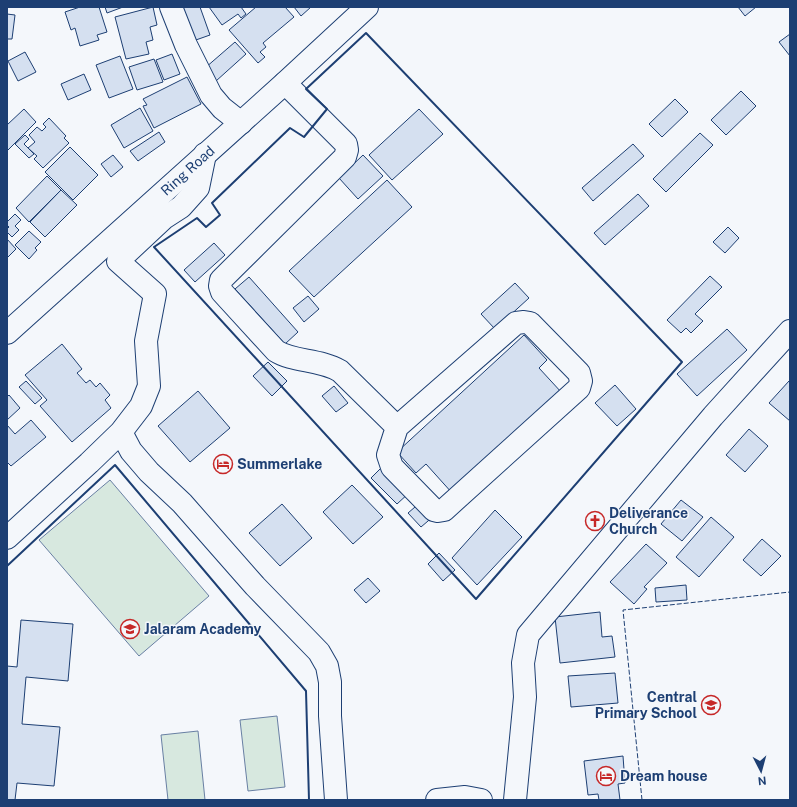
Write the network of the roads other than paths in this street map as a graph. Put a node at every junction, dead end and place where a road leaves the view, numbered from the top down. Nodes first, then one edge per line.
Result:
1 (171, 7) edge
2 (367, 7) edge
3 (285, 83) junction
4 (241, 123) junction
5 (205, 154) junction
6 (790, 331) edge
7 (7, 333) edge
8 (397, 428) junction
9 (121, 432) junction
10 (7, 538) edge
11 (336, 800) edge
12 (437, 800) edge
13 (481, 800) edge
14 (515, 800) edge

1 - 4 street
2 - 3 street, Ring Road
3 - 4 street, Ring Road
3 - 8 street
4 - 5 street, Ring Road
5 - 7 street, Ring Road
5 - 9 street
6 - 14 street
8 - 8 street
9 - 10 street
9 - 11 street
12 - 13 street

